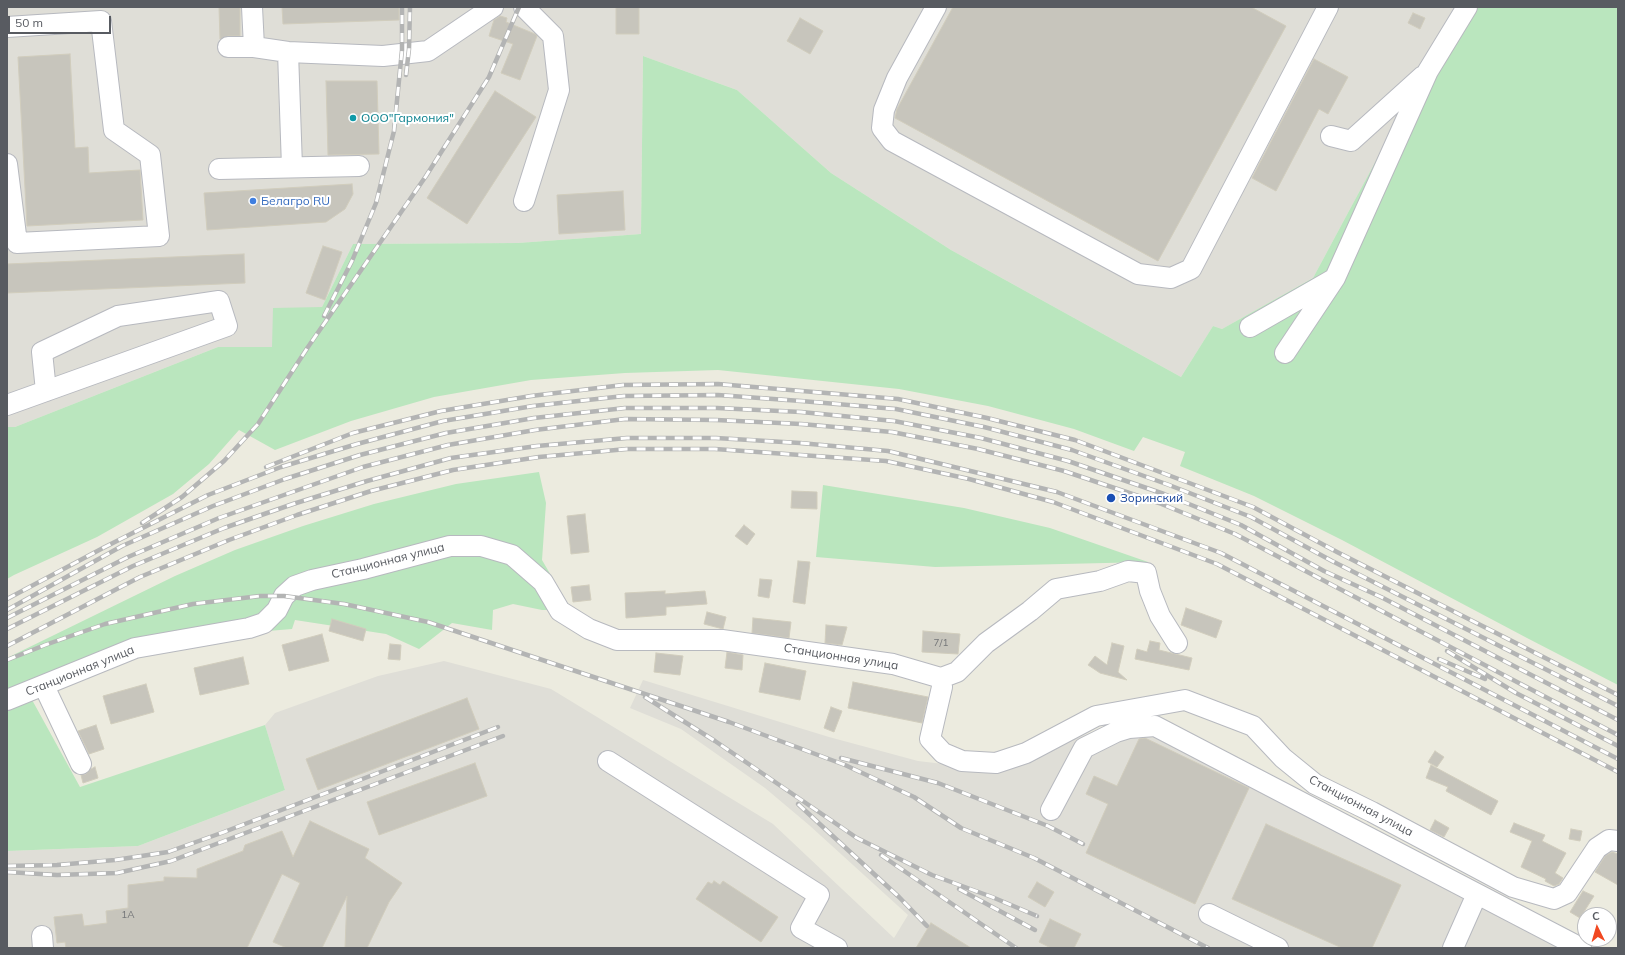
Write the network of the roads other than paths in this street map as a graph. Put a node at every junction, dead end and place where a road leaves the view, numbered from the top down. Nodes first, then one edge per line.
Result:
1 (252, 7) edge
2 (494, 7) edge
3 (524, 7) edge
4 (936, 7) edge
5 (1328, 7) edge
6 (1463, 14) edge
7 (7, 27) edge
8 (228, 47) dead end
9 (254, 47) junction
10 (288, 52) junction
11 (1428, 71) junction
12 (1331, 136) dead end
13 (7, 164) edge
14 (358, 166) dead end
15 (292, 167) junction
16 (219, 169) dead end
17 (9, 198) edge
18 (524, 201) dead end
19 (1335, 278) junction
20 (1250, 327) dead end
21 (1285, 353) dead end
22 (46, 391) junction
23 (7, 406) edge
24 (1177, 643) dead end
25 (941, 678) junction
26 (44, 686) junction
27 (7, 700) edge
28 (608, 760) dead end
29 (81, 764) dead end
30 (1051, 810) dead end
31 (1618, 841) edge
32 (1477, 894) junction
33 (1209, 914) dead end
34 (838, 948) edge
35 (1278, 948) edge
36 (1452, 948) edge
37 (1581, 948) edge

1 - 9 street
2 - 10 street
3 - 18 street
4 - 5 street
6 - 11 street
7 - 17 street
8 - 9 street
9 - 10 street
10 - 15 street
11 - 12 street
11 - 19 street
13 - 17 street
14 - 15 street
15 - 16 street
19 - 20 street
19 - 21 street
22 - 22 street
22 - 23 street
24 - 25 street
25 - 26 street, Станционная улица
25 - 31 street, Станционная улица
26 - 27 street, Станционная улица
26 - 29 street
28 - 34 street
30 - 32 street
32 - 36 street
32 - 37 street
33 - 35 street

